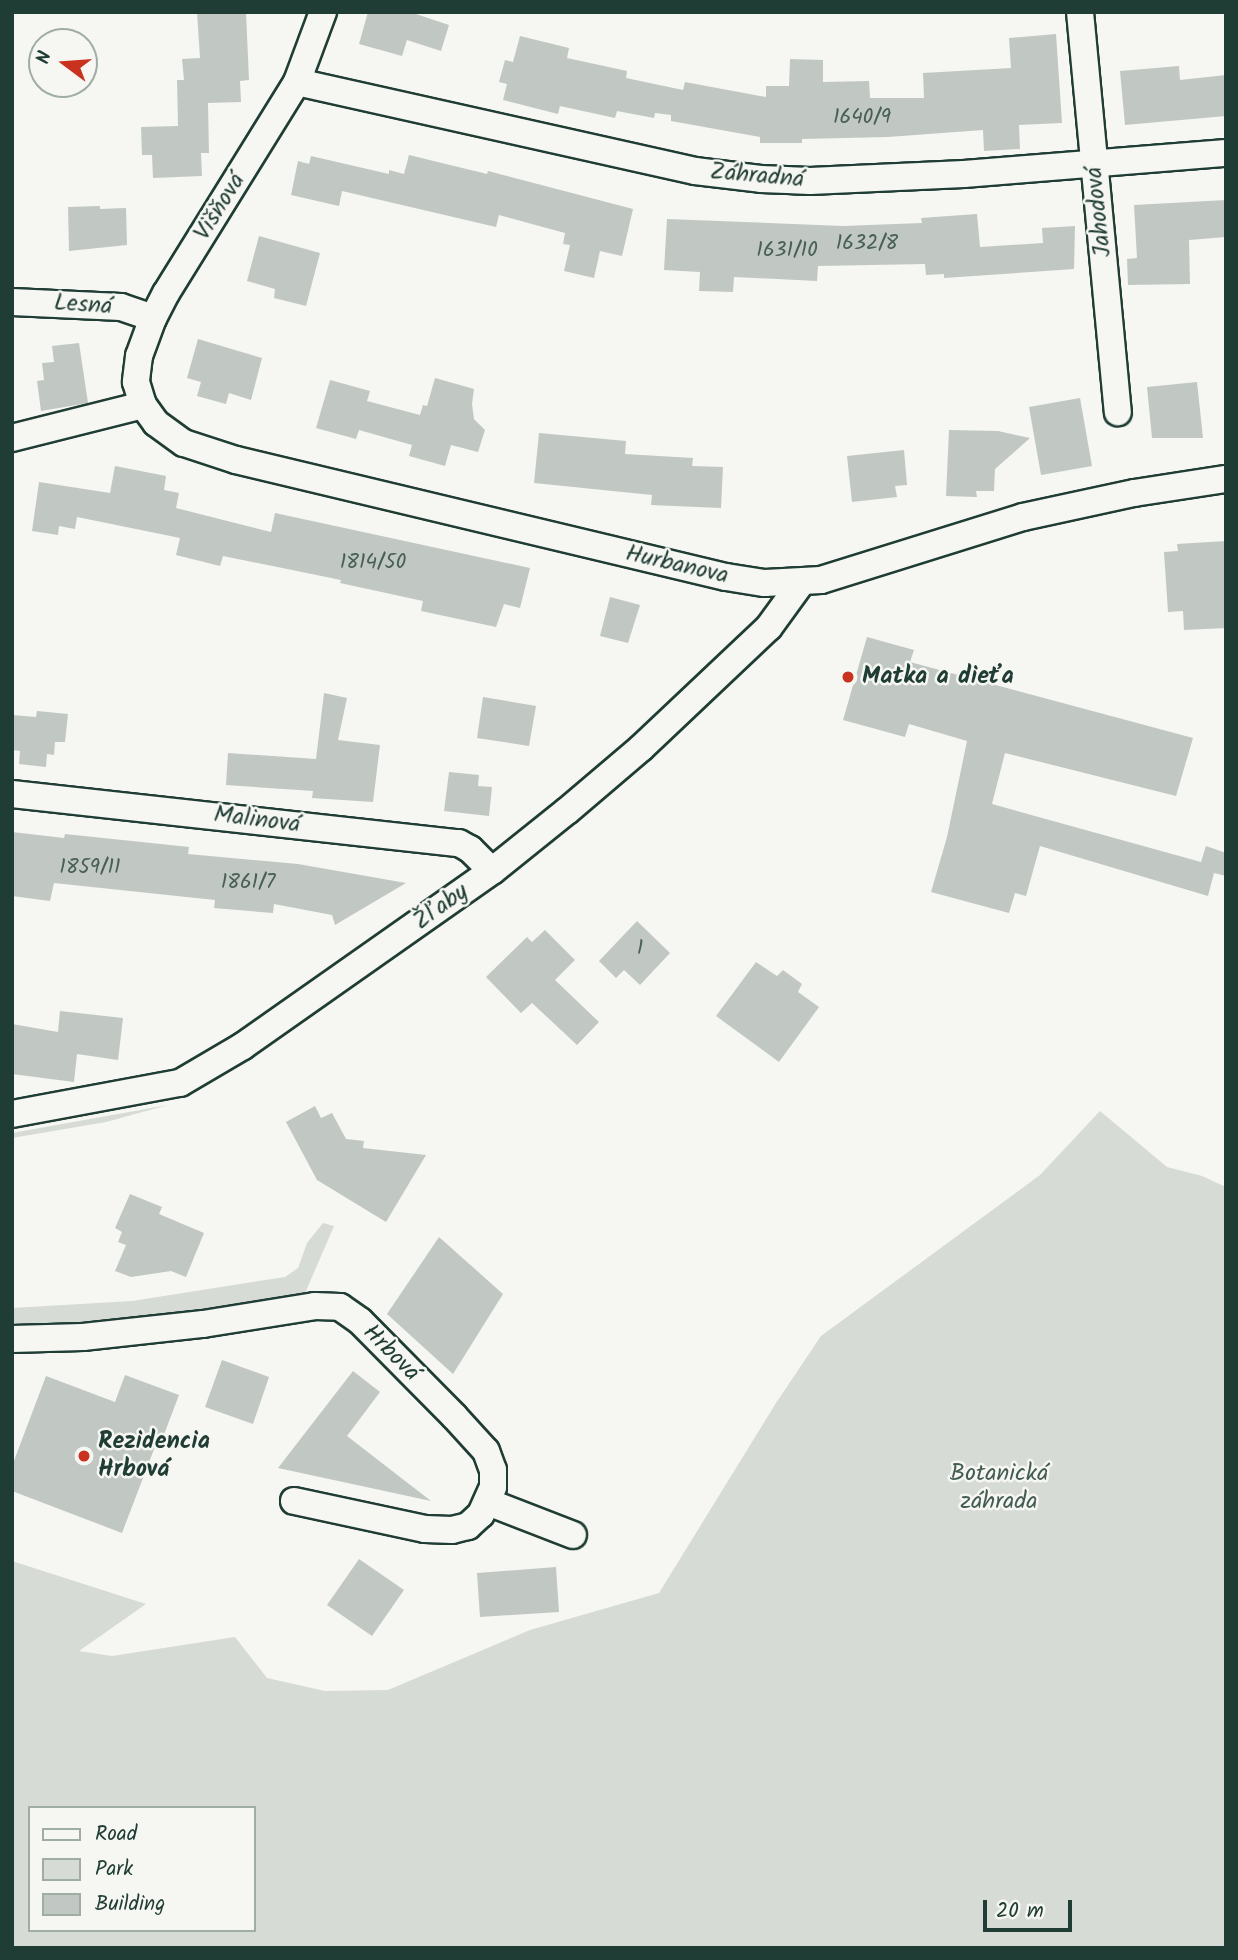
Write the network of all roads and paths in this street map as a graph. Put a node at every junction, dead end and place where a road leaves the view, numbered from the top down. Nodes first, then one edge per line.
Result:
1 (323, 12) edge
2 (1080, 12) edge
3 (297, 82) junction
4 (1226, 153) edge
5 (1094, 165) junction
6 (12, 302) edge
7 (153, 318) junction
8 (143, 405) junction
9 (1118, 412) dead end
10 (12, 438) edge
11 (1226, 479) edge
12 (801, 583) junction
13 (12, 794) edge
14 (492, 871) junction
15 (12, 1114) edge
16 (12, 1339) edge
17 (294, 1501) dead end
18 (488, 1502) junction
19 (573, 1535) dead end

1 - 3 street, Višňová
2 - 5 street, Jahodová
3 - 5 street, Záhradná
3 - 7 street, Višňová
4 - 5 street, Záhradná
5 - 9 street, Jahodová
6 - 7 street, Lesná
7 - 8 street, Višňová
8 - 10 street
8 - 12 street, Hurbanova
11 - 12 street, Hurbanova
12 - 14 street, Žľaby
13 - 14 street, Malinová
14 - 15 street, Žľaby
16 - 18 street, Hrbová
17 - 18 street
18 - 19 street

